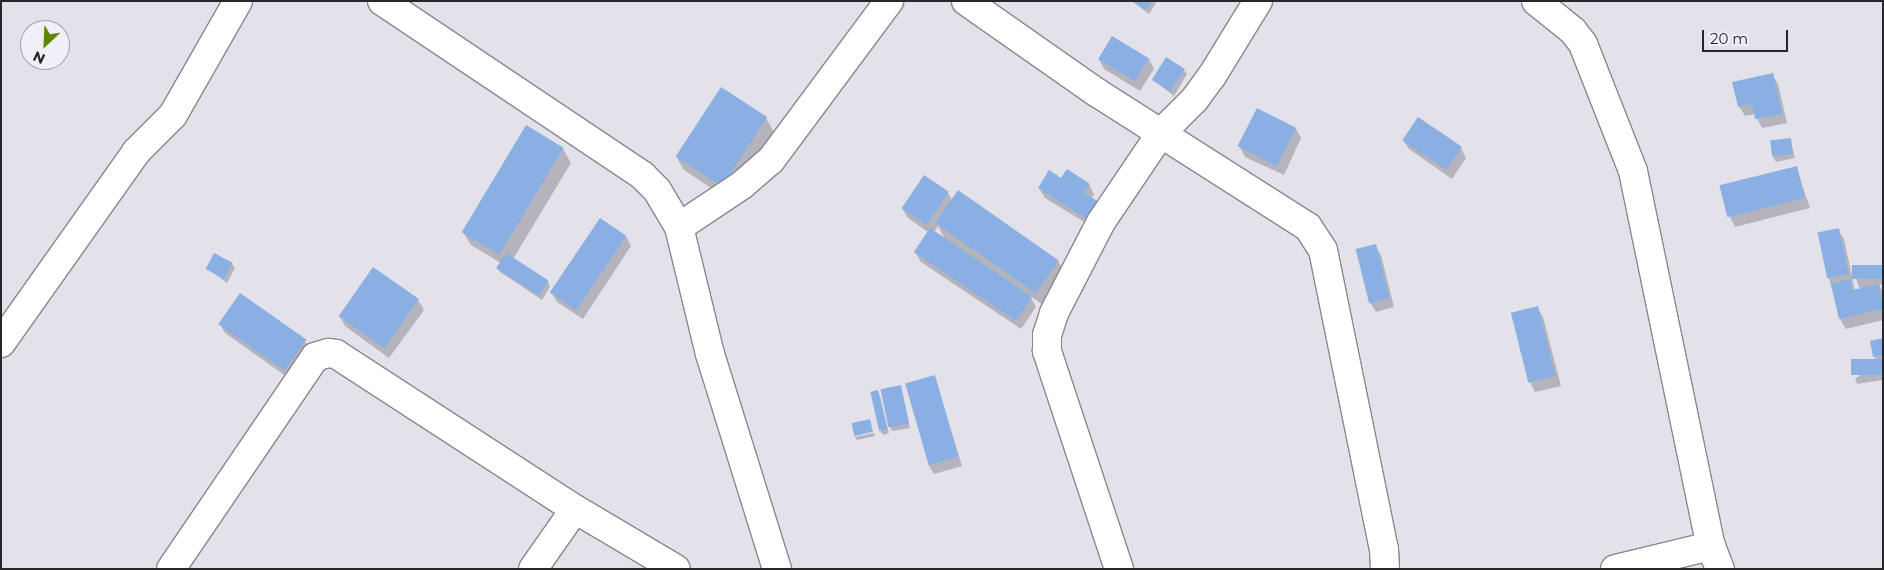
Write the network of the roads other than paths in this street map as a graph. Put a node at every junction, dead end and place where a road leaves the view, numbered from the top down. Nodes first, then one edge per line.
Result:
1 (238, 1) edge
2 (382, 1) edge
3 (889, 1) edge
4 (966, 1) edge
5 (1258, 1) edge
6 (1536, 1) edge
7 (1160, 133) junction
8 (679, 227) junction
9 (1, 343) edge
10 (575, 509) junction
11 (1716, 557) edge
12 (171, 569) edge
13 (533, 569) edge
14 (676, 569) edge
15 (778, 569) edge
16 (1119, 569) edge
17 (1385, 569) edge
18 (1615, 569) edge

1 - 9 street
2 - 8 street
3 - 8 street
4 - 7 street
5 - 7 street
6 - 11 street
7 - 16 street
7 - 17 street
8 - 15 street
10 - 12 street
10 - 13 street
10 - 14 street
11 - 18 street

